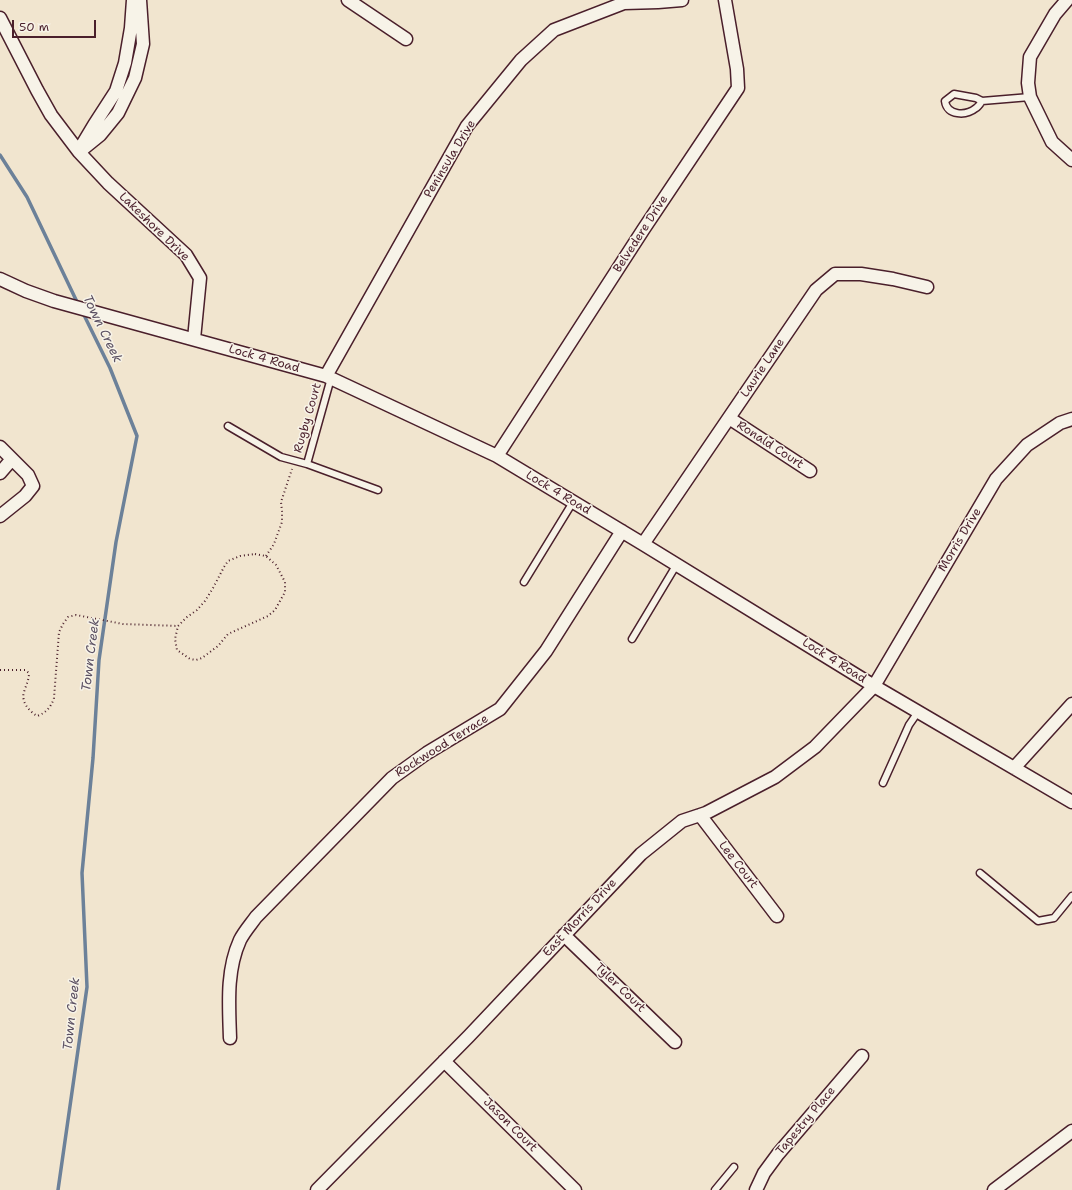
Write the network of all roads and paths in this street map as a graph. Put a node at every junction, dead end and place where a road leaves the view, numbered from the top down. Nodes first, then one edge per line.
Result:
1 (133, 0) edge
2 (140, 0) edge
3 (348, 0) edge
4 (682, 0) edge
5 (725, 0) edge
6 (1067, 0) edge
7 (637, 2) edge
8 (0, 18) edge
9 (406, 39) dead end
10 (1030, 97) junction
11 (982, 102) junction
12 (79, 152) junction
13 (1072, 160) edge
14 (0, 279) edge
15 (927, 287) dead end
16 (194, 339) junction
17 (328, 377) junction
18 (729, 418) junction
19 (1072, 419) edge
20 (228, 426) dead end
21 (0, 447) edge
22 (497, 456) junction
23 (12, 458) junction
24 (295, 460) junction
25 (306, 464) junction
26 (810, 471) dead end
27 (0, 473) edge
28 (378, 490) dead end
29 (573, 502) junction
30 (0, 516) edge
31 (622, 531) junction
32 (643, 544) junction
33 (266, 556) junction
34 (677, 564) junction
35 (524, 582) dead end
36 (178, 626) junction
37 (632, 639) dead end
38 (0, 670) edge
39 (874, 686) junction
40 (1072, 704) edge
41 (918, 712) junction
42 (1014, 768) junction
43 (883, 783) dead end
44 (1072, 802) edge
45 (700, 815) junction
46 (980, 873) dead end
47 (1072, 896) edge
48 (777, 916) dead end
49 (564, 935) junction
50 (230, 1038) dead end
51 (675, 1042) dead end
52 (862, 1056) dead end
53 (444, 1061) junction
54 (1072, 1132) edge
55 (734, 1167) dead end
56 (320, 1189) edge
57 (575, 1190) edge
58 (715, 1190) edge
59 (756, 1190) edge
60 (994, 1190) edge

1 - 12 street
2 - 12 street
3 - 9 street
4 - 7 street, Peninsula Drive
5 - 22 street, Belvedere Drive
6 - 10 street
7 - 17 street, Peninsula Drive
8 - 12 street, Lakeshore Drive
10 - 11 lane
10 - 13 street
11 - 11 lane
12 - 16 street, Lakeshore Drive
14 - 16 street, Lock 4 Road
15 - 18 street, Laurie Lane
16 - 17 street, Lock 4 Road
17 - 22 street, Lock 4 Road
17 - 25 lane, Rugby Court
18 - 26 street, Ronald Court
18 - 32 street, Laurie Lane
19 - 39 street, Morris Drive
20 - 24 lane, Rugby Court
21 - 23 street
22 - 29 street, Lock 4 Road
23 - 27 street
23 - 30 street
24 - 25 lane, Rugby Court
24 - 33 path
25 - 28 lane, Rugby Court
29 - 31 street, Lock 4 Road
29 - 35 lane
31 - 32 street, Lock 4 Road
31 - 50 street, Rockwood Terrace
32 - 34 street, Lock 4 Road
33 - 36 path
33 - 36 path
34 - 37 lane
34 - 39 street, Lock 4 Road
36 - 38 path
39 - 41 street, Lock 4 Road
39 - 45 street, East Morris Drive
40 - 42 street
41 - 42 street, Lock 4 Road
41 - 43 lane
42 - 44 street, Lock 4 Road
45 - 48 street, Lee Court
45 - 49 street, East Morris Drive
46 - 47 lane
49 - 51 street, Tyler Court
49 - 53 street, East Morris Drive
52 - 59 street, Tapestry Place
53 - 56 street, East Morris Drive
53 - 57 street, Jason Court
54 - 60 street
55 - 58 lane

